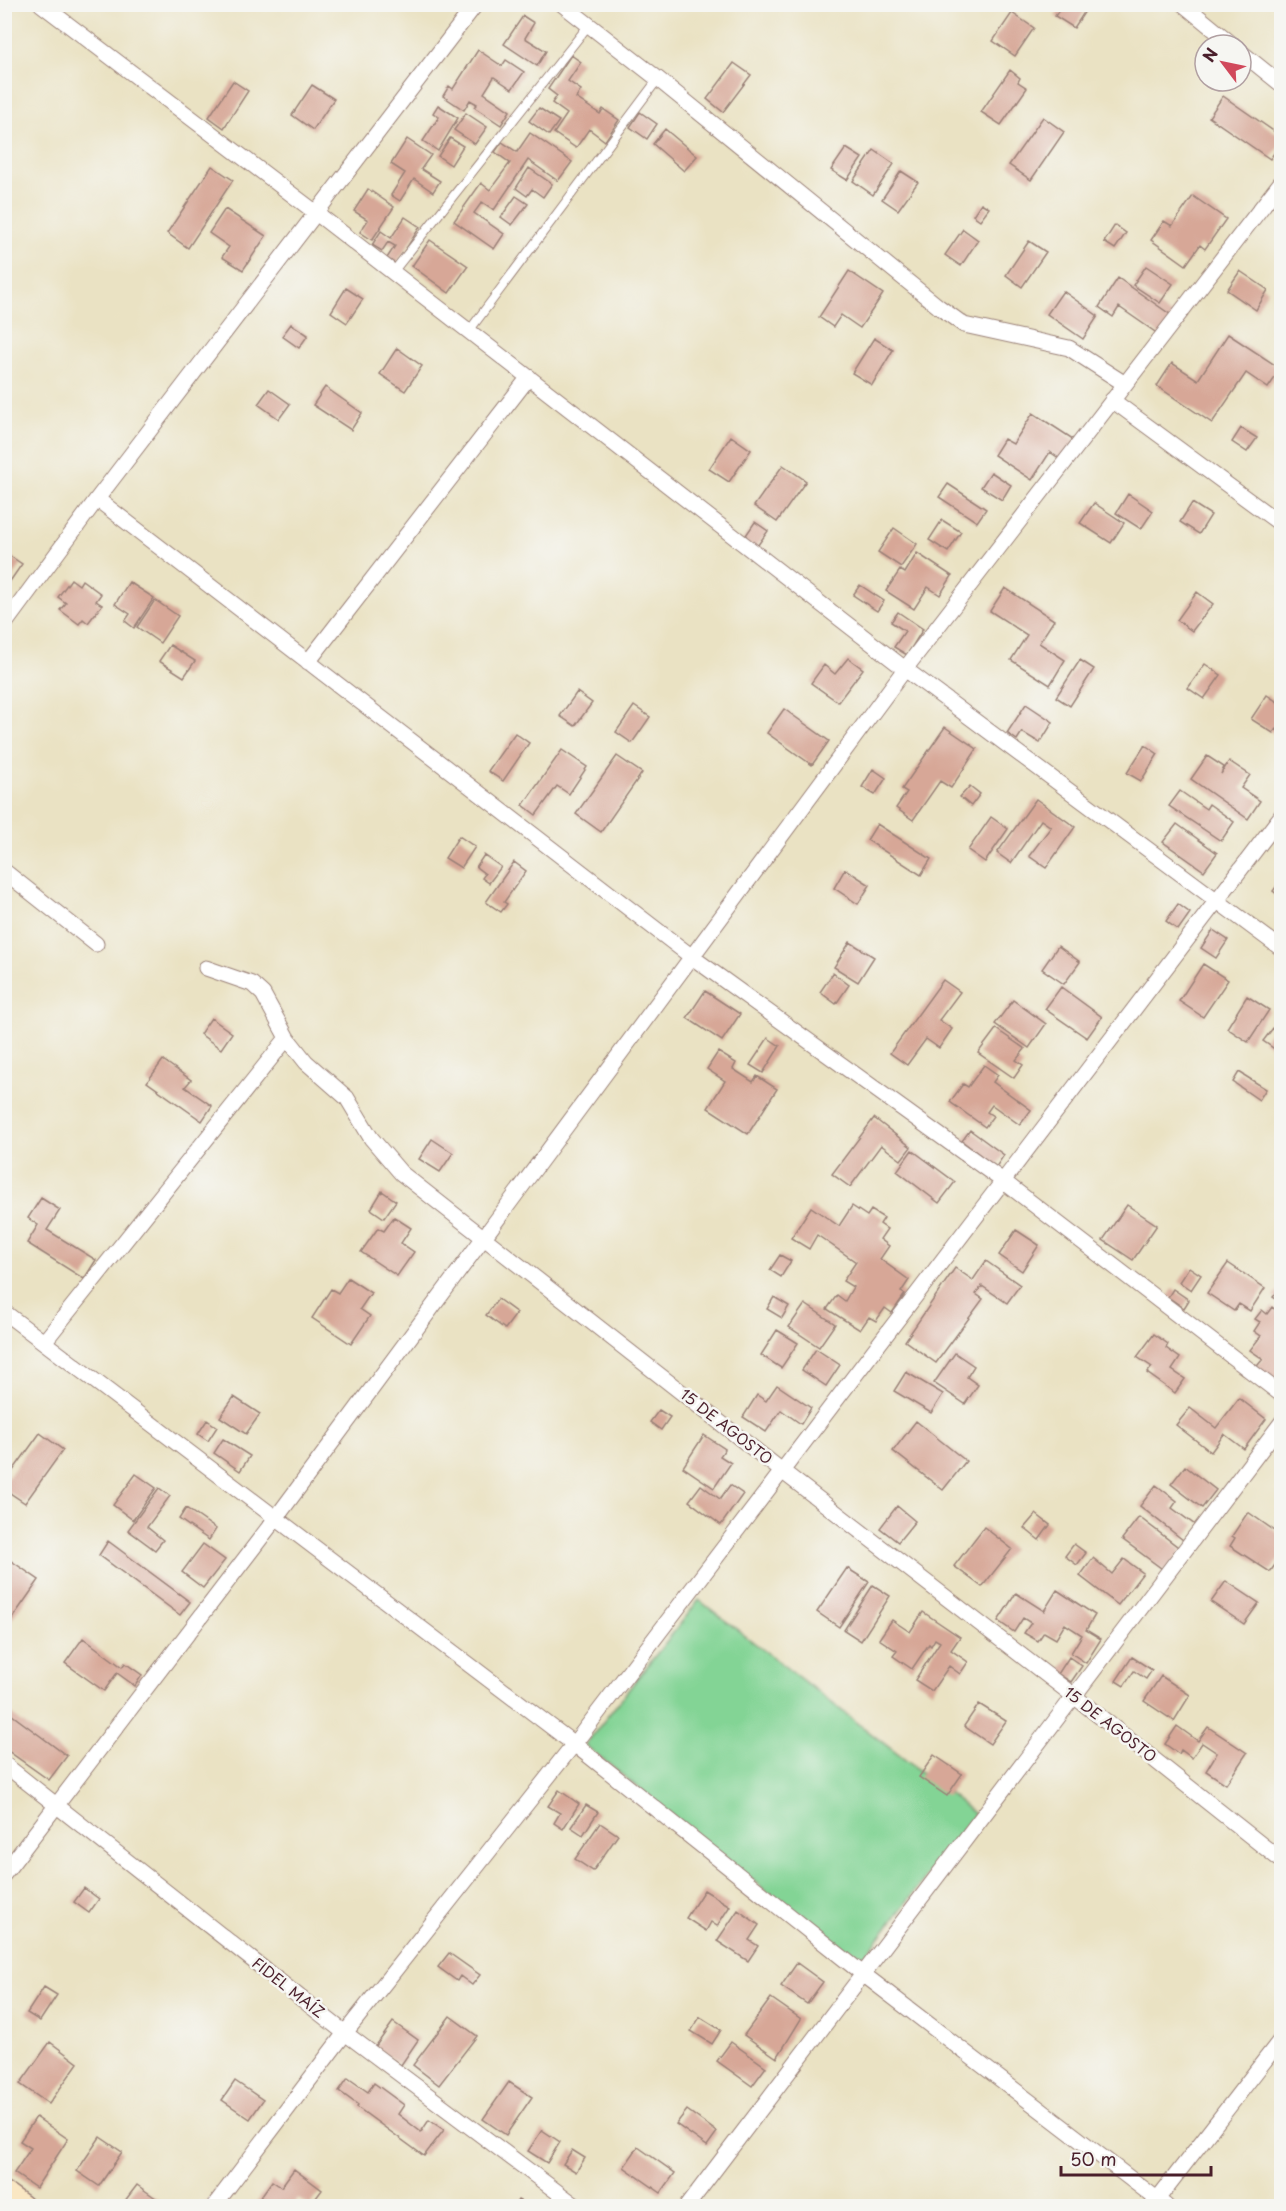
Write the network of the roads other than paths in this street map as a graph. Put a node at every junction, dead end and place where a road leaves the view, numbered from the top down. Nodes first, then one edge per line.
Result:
1 (41, 4) edge
2 (476, 4) edge
3 (562, 4) edge
4 (1183, 4) edge
5 (588, 26) junction
6 (1218, 33) edge
7 (1253, 62) edge
8 (658, 79) junction
9 (1281, 85) edge
10 (1281, 181) edge
11 (315, 212) junction
12 (393, 272) junction
13 (469, 331) junction
14 (529, 377) junction
15 (1125, 384) junction
16 (1112, 400) junction
17 (97, 499) junction
18 (1281, 525) edge
19 (4, 625) edge
20 (308, 662) junction
21 (905, 669) junction
22 (1281, 815) edge
23 (4, 871) edge
24 (1216, 901) junction
25 (96, 944) dead end
26 (1281, 949) edge
27 (692, 957) junction
28 (206, 968) dead end
29 (288, 1038) junction
30 (1003, 1181) junction
31 (485, 1237) junction
32 (4, 1312) edge
33 (44, 1342) junction
34 (1281, 1395) edge
35 (1281, 1422) edge
36 (782, 1471) junction
37 (276, 1518) junction
38 (1074, 1696) junction
39 (574, 1744) junction
40 (4, 1764) edge
41 (58, 1804) junction
42 (1281, 1861) edge
43 (4, 1874) edge
44 (863, 1974) junction
45 (345, 2033) junction
46 (1281, 2038) edge
47 (4, 2193) edge
48 (1158, 2204) edge
49 (22, 2206) edge
50 (214, 2206) edge
51 (576, 2206) edge
52 (687, 2206) edge

1 - 11 street
2 - 11 street
3 - 5 street
4 - 6 street
5 - 8 street
5 - 12 lane
7 - 9 street
8 - 13 lane
8 - 15 street
10 - 15 street
11 - 12 street
11 - 17 street
12 - 13 street
13 - 14 street
14 - 20 street
14 - 21 street
15 - 16 street
16 - 18 street
16 - 21 street
17 - 19 street
17 - 20 street
20 - 27 street
21 - 24 street
21 - 27 street
22 - 24 street
23 - 25 street
24 - 26 street
24 - 30 street
27 - 30 street
27 - 31 street
28 - 29 street, 15 DE AGOSTO
29 - 31 street, 15 DE AGOSTO
29 - 33 street
30 - 34 street
30 - 36 street
31 - 36 street, 15 DE AGOSTO
31 - 37 street
32 - 33 street
33 - 37 street
35 - 38 street
36 - 38 street, 15 DE AGOSTO
36 - 39 street
37 - 39 street
37 - 41 street
38 - 42 street, 15 DE AGOSTO
38 - 44 street
39 - 44 street
39 - 45 street
40 - 41 street, FIDEL MAÍZ
41 - 43 street
41 - 45 street, FIDEL MAÍZ
44 - 48 street
44 - 52 street
45 - 50 street
45 - 51 street, FIDEL MAÍZ
46 - 48 street
47 - 49 main road

